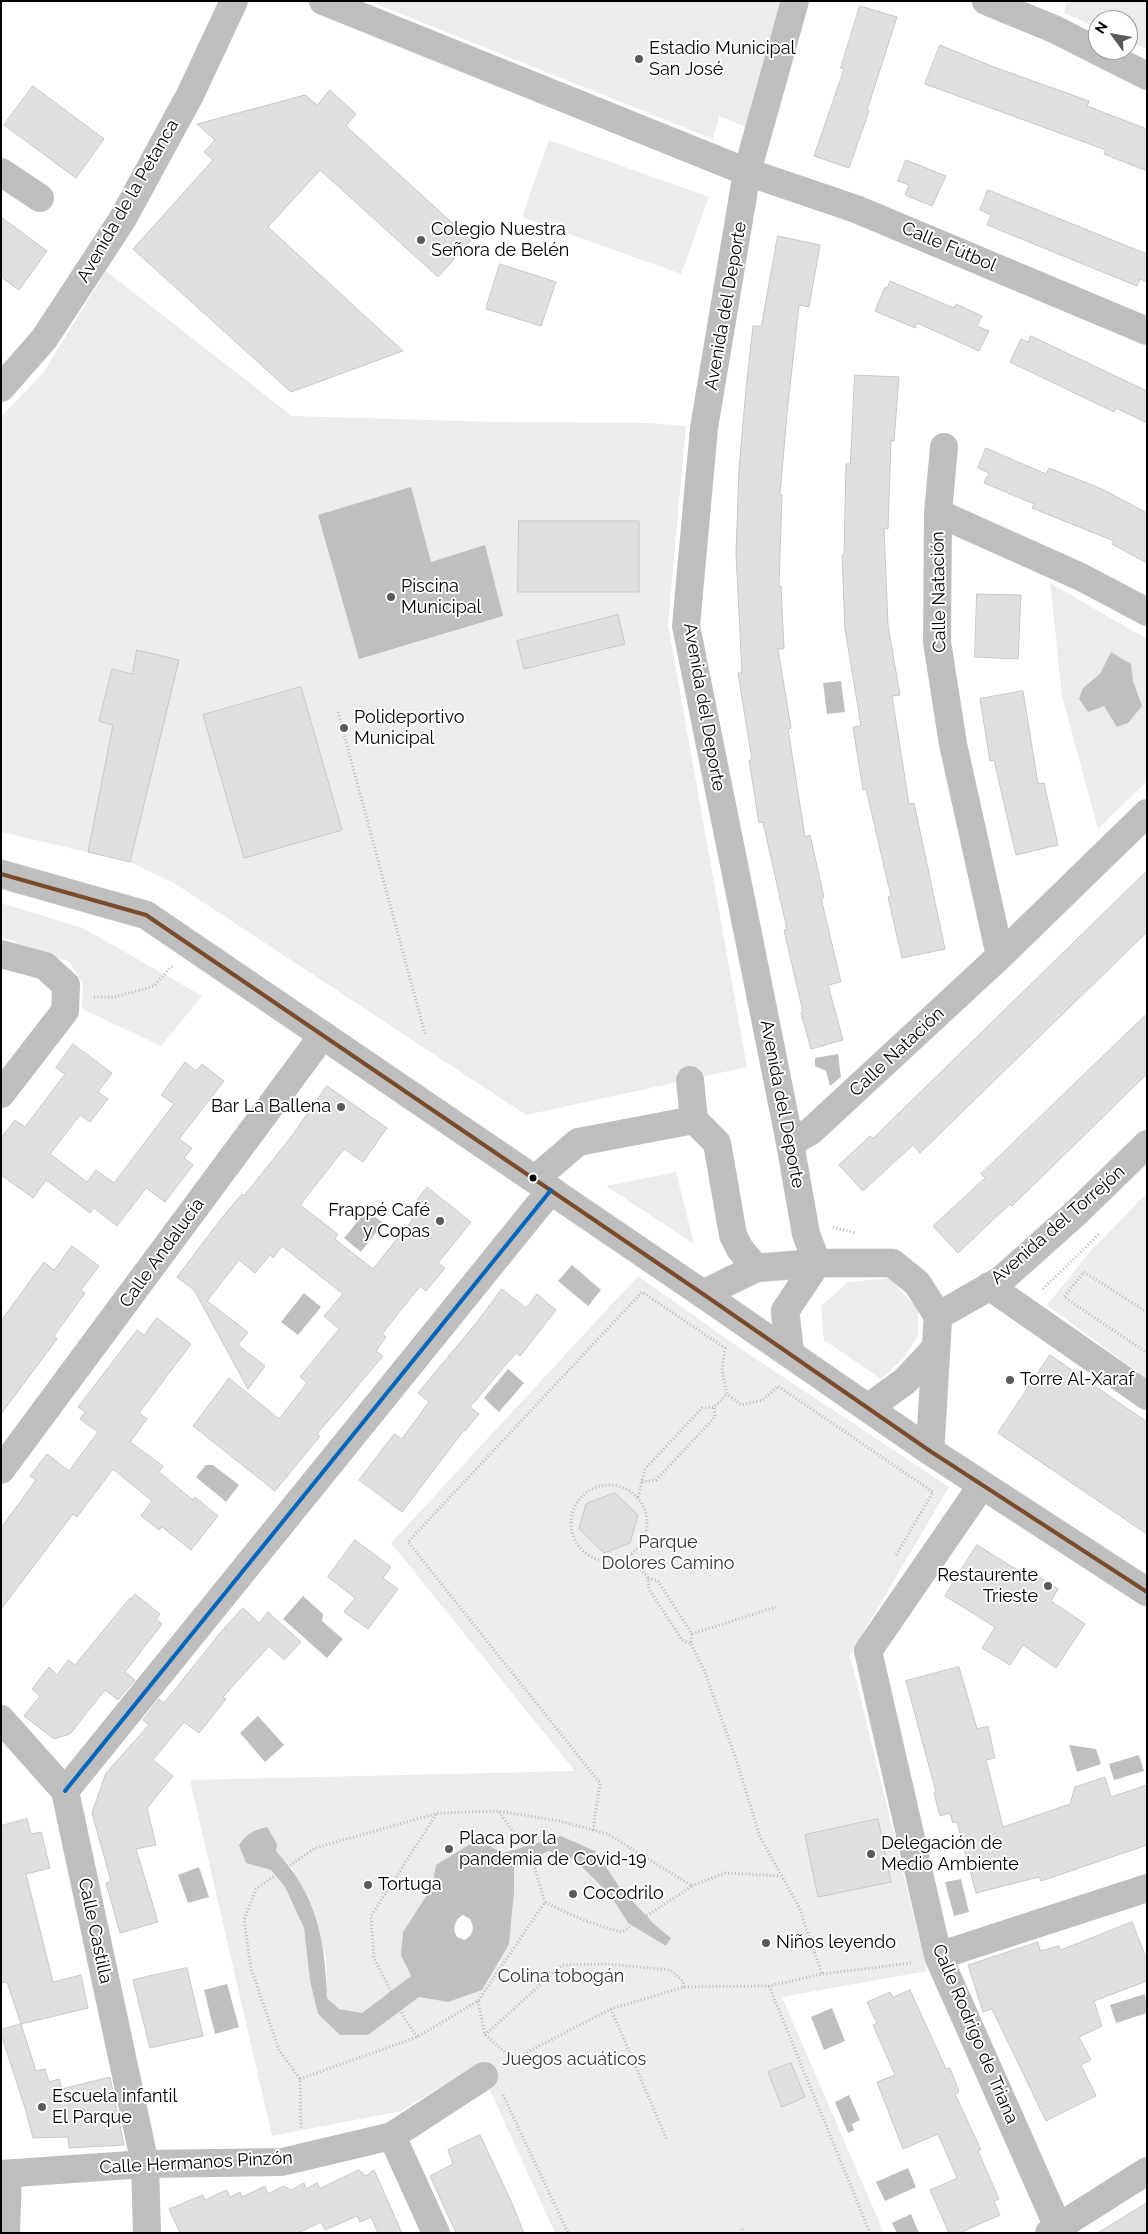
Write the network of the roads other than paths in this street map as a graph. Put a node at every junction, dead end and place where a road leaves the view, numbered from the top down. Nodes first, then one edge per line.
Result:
1 (234, 1) edge
2 (323, 1) edge
3 (795, 1) edge
4 (986, 1) edge
5 (1037, 11) edge
6 (1147, 76) edge
7 (1, 172) edge
8 (747, 172) junction
9 (40, 198) dead end
10 (1147, 331) edge
11 (1, 388) edge
12 (944, 447) dead end
13 (938, 513) junction
14 (1147, 612) edge
15 (1147, 813) edge
16 (1, 874) edge
17 (1, 954) edge
18 (1000, 956) junction
19 (323, 1035) junction
20 (690, 1080) dead end
21 (1, 1094) edge
22 (694, 1120) junction
23 (790, 1143) junction
24 (1147, 1144) edge
25 (543, 1185) junction
26 (817, 1263) junction
27 (756, 1268) junction
28 (989, 1286) junction
29 (703, 1294) junction
30 (938, 1316) junction
31 (935, 1349) junction
32 (790, 1354) junction
33 (1147, 1396) edge
34 (868, 1408) junction
35 (930, 1451) junction
36 (1, 1470) edge
37 (982, 1485) junction
38 (1147, 1592) edge
39 (1, 1720) edge
40 (65, 1791) junction
41 (1147, 1888) edge
42 (927, 1959) junction
43 (488, 2074) road end
44 (392, 2136) junction
45 (145, 2164) junction
46 (1147, 2171) edge
47 (5, 2174) edge
48 (1054, 2230) edge
49 (6, 2233) edge
50 (147, 2233) edge
51 (436, 2233) edge

1 - 11 street, Avenida de la Petanca
2 - 8 street, Calle Fútbol
3 - 8 street, Avenida del Deporte
4 - 5 street
5 - 6 street
7 - 9 street
8 - 10 street, Calle Fútbol
8 - 23 street, Avenida del Deporte
12 - 13 street
13 - 14 street, Calle Natación
13 - 18 street, Calle Natación
15 - 18 street, Calle Natación
16 - 19 street
17 - 21 street
18 - 23 street, Calle Natación
19 - 25 street
19 - 36 street, Calle Andalucía
20 - 22 street
22 - 25 street
22 - 27 street
23 - 26 street, Avenida del Deporte
24 - 28 street, Avenida del Torrejón
25 - 29 street
25 - 40 street
26 - 27 street
26 - 30 street
26 - 32 street
27 - 29 street
28 - 30 street, Avenida del Torrejón
28 - 33 street
29 - 32 street
30 - 31 street
31 - 34 street
31 - 35 street
32 - 34 street
34 - 35 street
35 - 37 street
37 - 38 street
37 - 42 street, Calle Rodrigo de Triana
39 - 40 street, Calle Castilla
40 - 45 street, Calle Castilla
41 - 42 street
42 - 48 street, Calle Rodrigo de Triana
43 - 44 street, Calle Hermanos Pinzón
44 - 45 street, Calle Hermanos Pinzón
44 - 51 street
45 - 47 street, Calle Hermanos Pinzón
45 - 50 street, Calle Castilla
46 - 48 street
47 - 49 street

